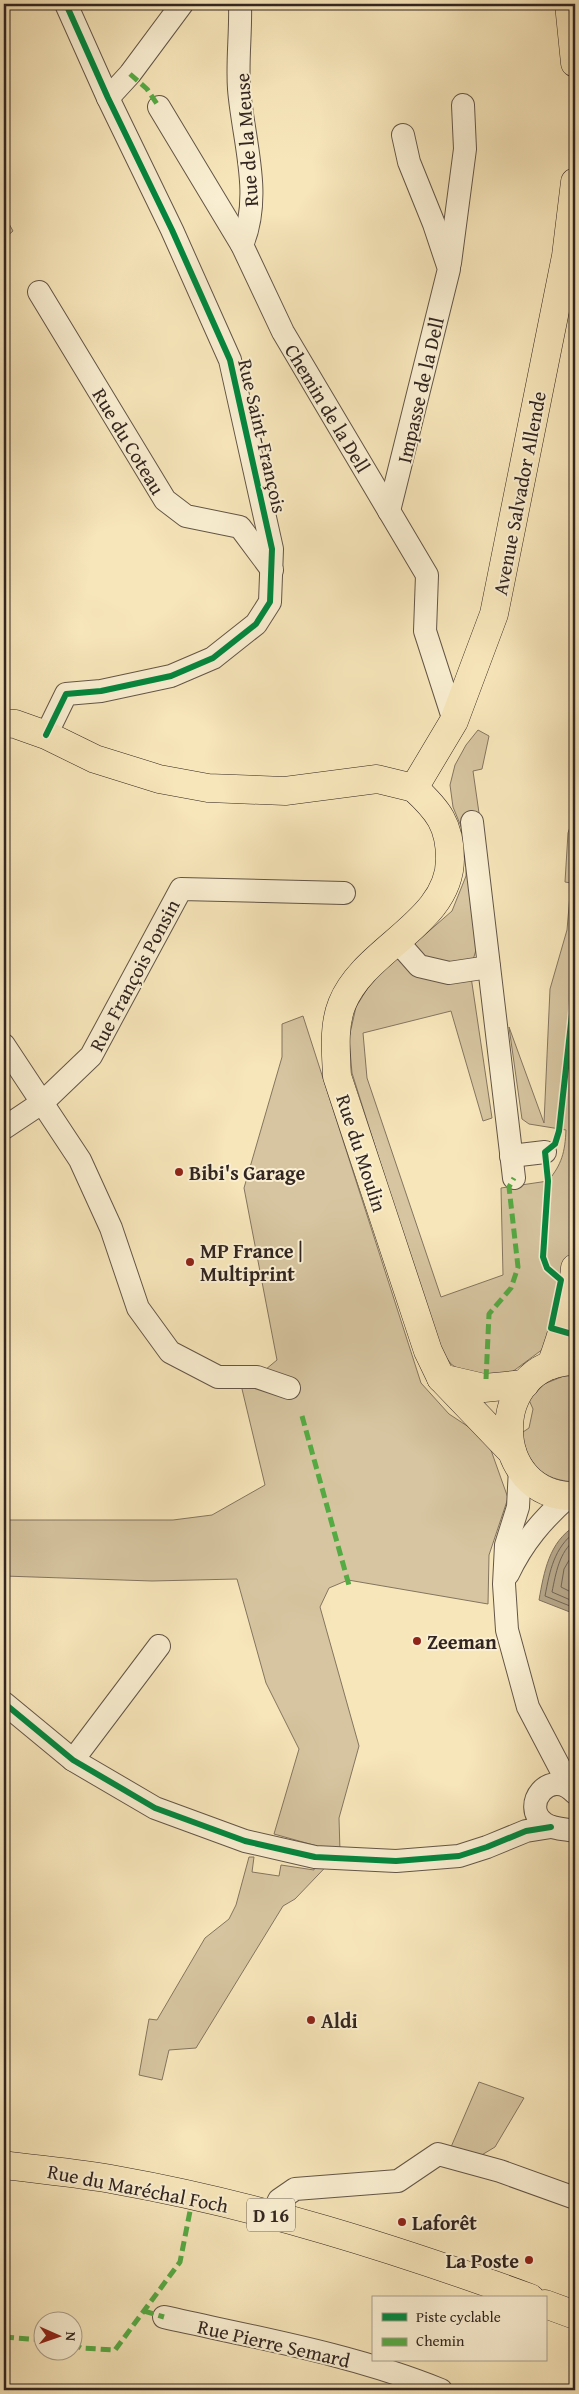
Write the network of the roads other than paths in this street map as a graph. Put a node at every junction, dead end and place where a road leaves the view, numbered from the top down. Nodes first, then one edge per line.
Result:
1 (66, 4) edge
2 (182, 4) edge
3 (240, 4) edge
4 (568, 4) edge
5 (575, 63) edge
6 (108, 98) junction
7 (463, 105) dead end
8 (159, 107) dead end
9 (403, 135) dead end
10 (575, 182) edge
11 (242, 245) junction
12 (449, 269) junction
13 (39, 292) dead end
14 (389, 511) junction
15 (272, 570) junction
16 (454, 721) junction
17 (4, 723) edge
18 (46, 735) junction
19 (414, 788) junction
20 (472, 822) dead end
21 (344, 893) dead end
22 (397, 941) junction
23 (489, 968) junction
24 (4, 1045) edge
25 (43, 1102) junction
26 (4, 1128) edge
27 (545, 1152) dead end
28 (511, 1156) junction
29 (514, 1178) dead end
30 (575, 1268) edge
31 (563, 1363) edge
32 (441, 1378) junction
33 (525, 1384) junction
34 (289, 1388) dead end
35 (516, 1460) junction
36 (572, 1496) edge
37 (504, 1584) junction
38 (159, 1646) dead end
39 (4, 1703) edge
40 (539, 1727) junction
41 (73, 1760) junction
42 (574, 1792) edge
43 (537, 1798) junction
44 (565, 1826) edge
45 (487, 1847) junction
46 (4, 2165) edge
47 (575, 2198) edge
48 (272, 2216) junction
49 (524, 2296) edge
50 (546, 2304) edge
51 (575, 2314) edge
52 (164, 2317) dead end
53 (441, 2390) edge

1 - 6 street, Rue Saint-François
2 - 6 street
3 - 11 street, Rue de la Meuse
4 - 5 main road
6 - 15 street, Rue Saint-François
7 - 12 street, Impasse de la Dell
8 - 11 street, Chemin de la Dell
9 - 12 street
10 - 16 main road, Avenue Salvador Allende
11 - 14 street, Chemin de la Dell
12 - 14 street, Impasse de la Dell
13 - 15 street, Rue du Coteau
14 - 16 street, Chemin de la Dell
15 - 18 street, Rue Saint-François
16 - 19 main road, Avenue Salvador Allende
17 - 18 main road
18 - 19 main road
19 - 22 main road, Rue du Moulin
20 - 23 street
21 - 25 street, Rue François Ponsin
22 - 23 street
22 - 32 main road, Rue du Moulin
23 - 28 street
24 - 25 street
25 - 26 street, Rue François Ponsin
25 - 34 street
27 - 28 street
28 - 29 street
30 - 31 main road
31 - 33 main road
32 - 33 main road
32 - 35 main road, Rue du Moulin
33 - 35 main road
35 - 36 main road, Rue du Moulin
35 - 37 street
36 - 37 street
37 - 40 street
38 - 41 street
39 - 41 street
40 - 42 street
40 - 43 street
41 - 45 street
42 - 43 street
43 - 44 street
43 - 45 street
44 - 45 street
46 - 48 main road, Rue du Maréchal Foch / D 16
47 - 48 street
48 - 49 main road, Rue du Maréchal Foch / D 16
50 - 51 main road
52 - 53 street, Rue Pierre Semard

